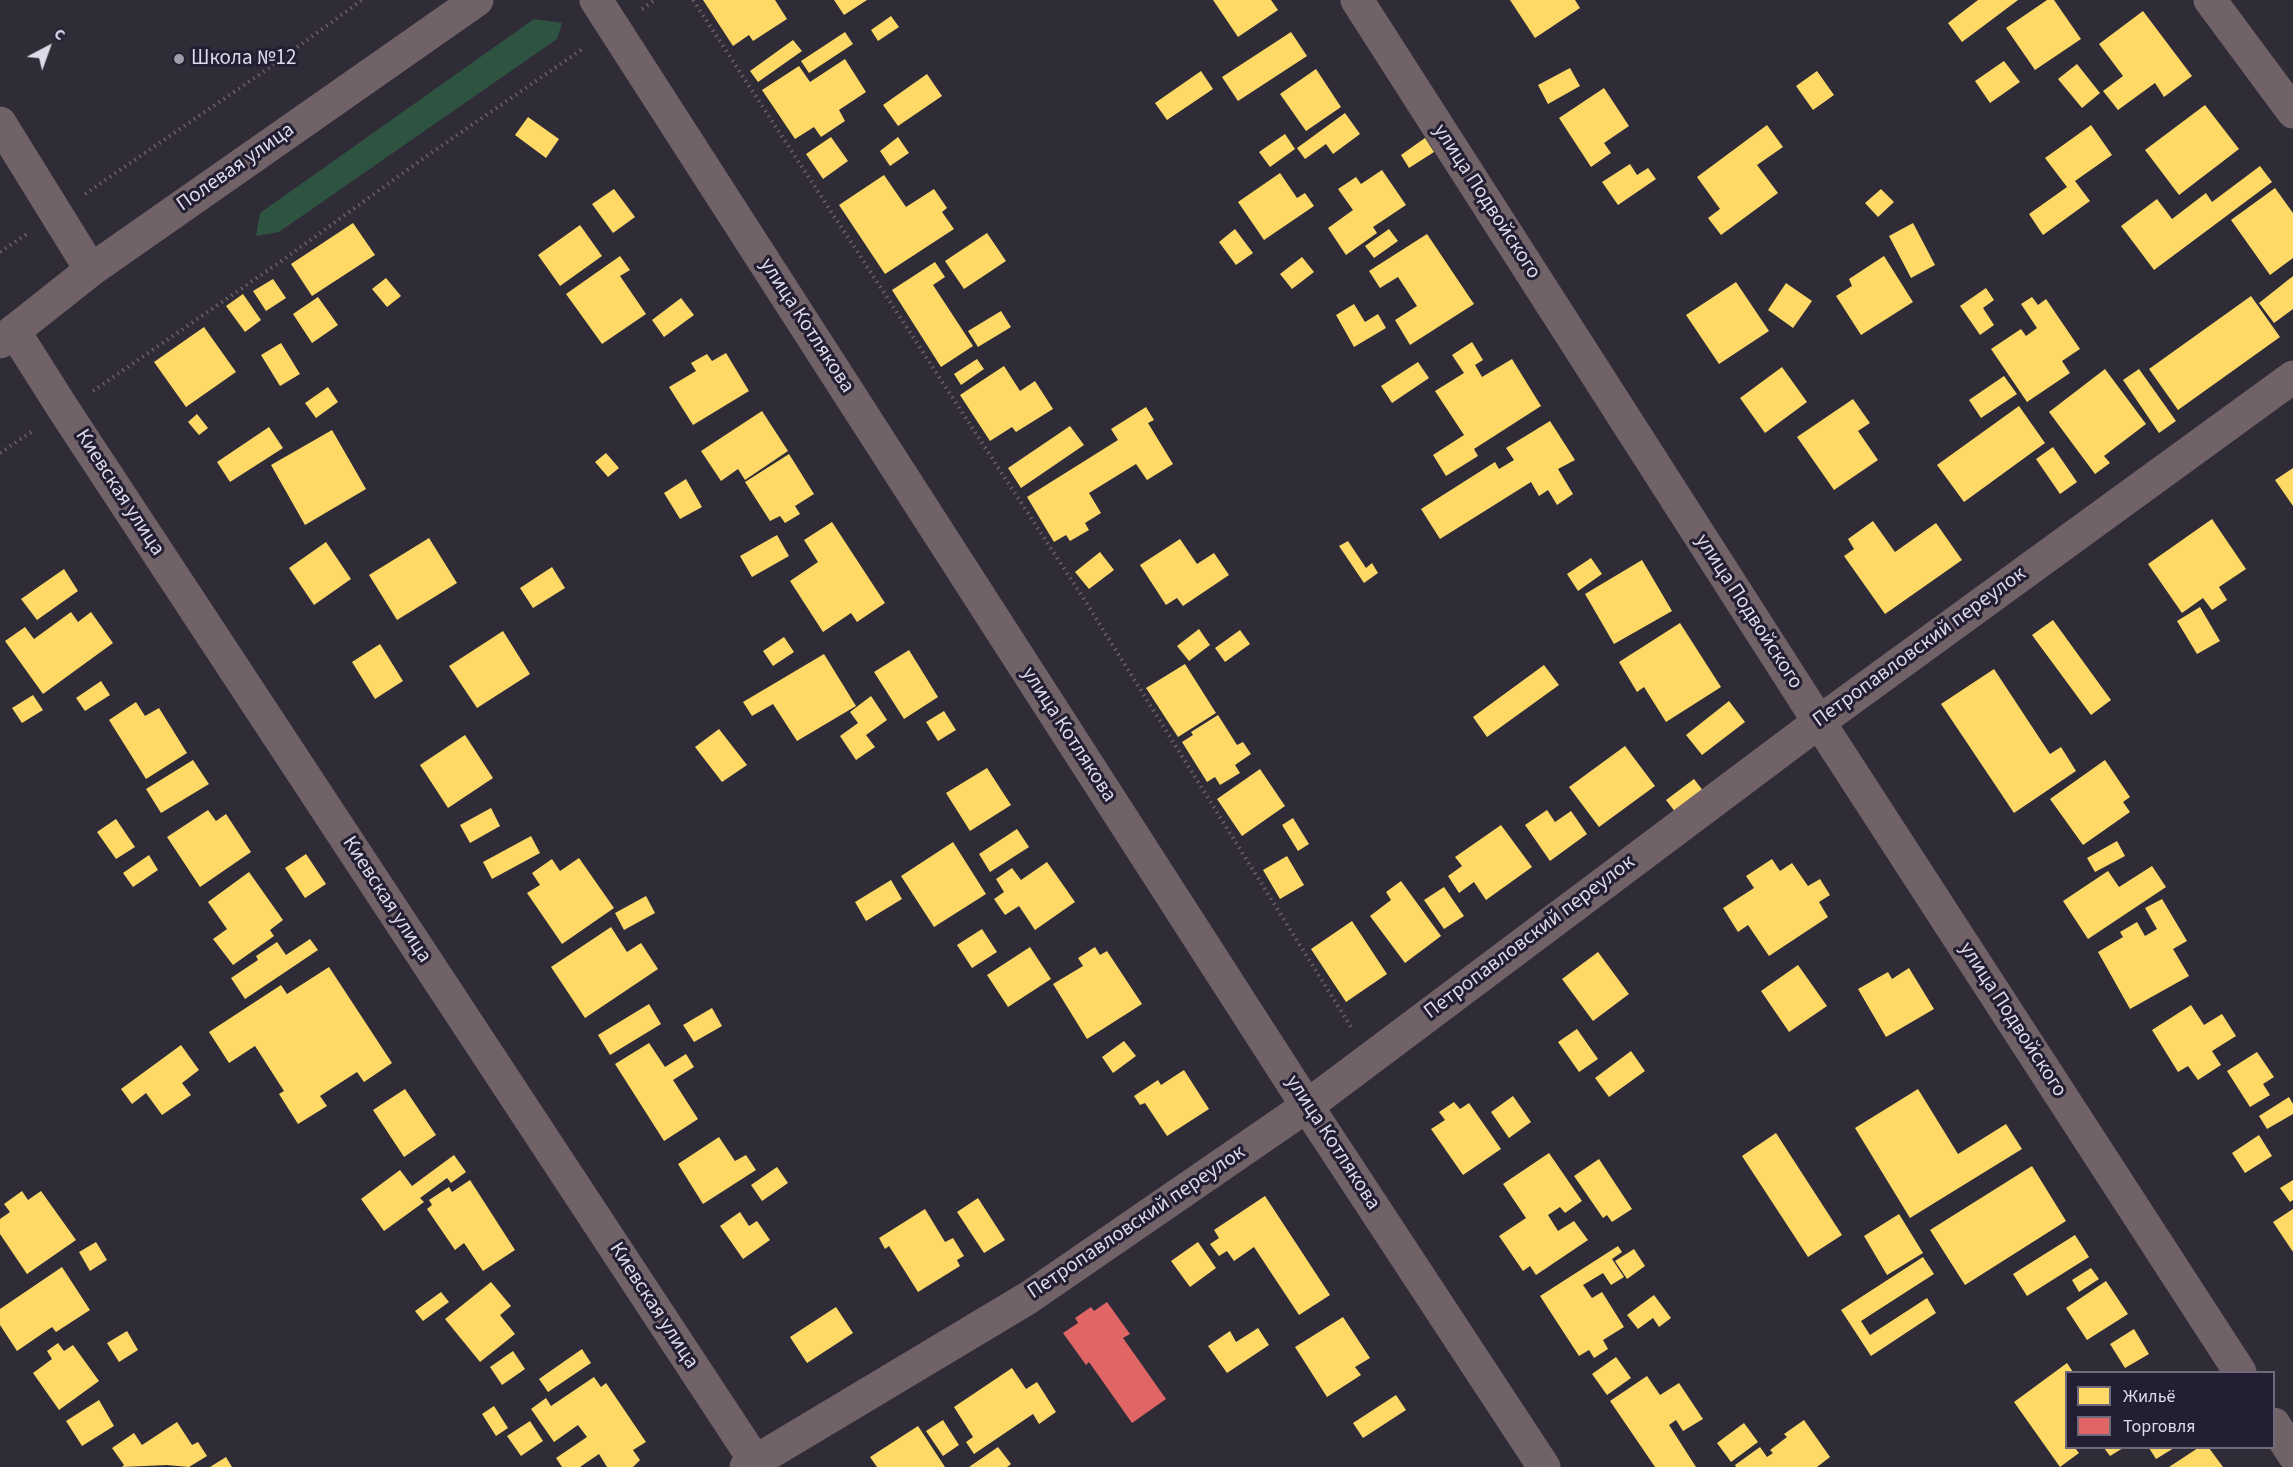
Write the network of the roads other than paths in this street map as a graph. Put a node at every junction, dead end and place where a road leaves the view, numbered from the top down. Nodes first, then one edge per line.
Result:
1 (477, 0) edge
2 (596, 0) edge
3 (1357, 0) edge
4 (2210, 0) edge
5 (2293, 112) edge
6 (0, 123) edge
7 (91, 270) junction
8 (7, 337) edge
9 (2293, 377) edge
10 (1819, 722) junction
11 (1307, 1106) junction
12 (2239, 1371) edge
13 (2275, 1426) edge
14 (2293, 1454) edge
15 (753, 1465) edge
16 (1544, 1467) edge

1 - 7 street, Полевая улица
2 - 11 street, улица Котлякова
3 - 10 street, улица Подвойского
4 - 5 street
6 - 7 street
7 - 8 street, Полевая улица
8 - 15 street, Киевская улица
9 - 10 street, Петропавловский переулок
10 - 11 street, Петропавловский переулок
10 - 12 street, улица Подвойского
11 - 15 street, Петропавловский переулок
11 - 16 street, улица Котлякова
13 - 14 street

